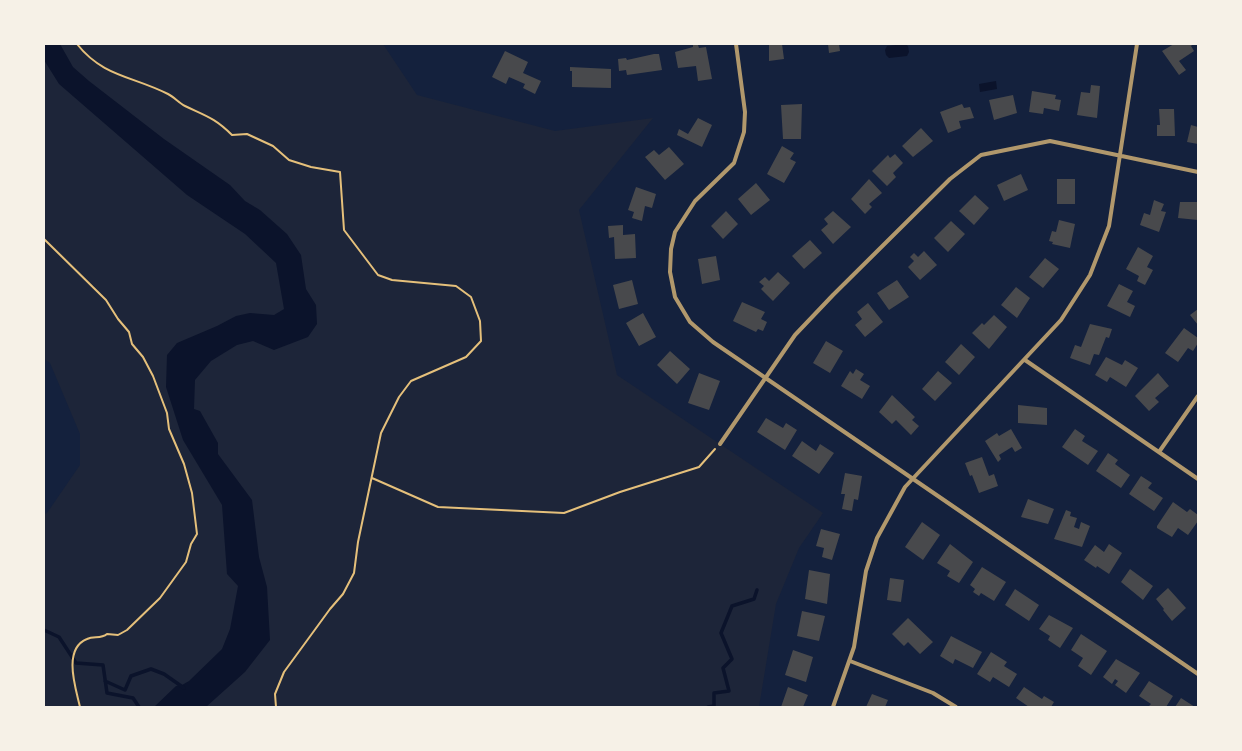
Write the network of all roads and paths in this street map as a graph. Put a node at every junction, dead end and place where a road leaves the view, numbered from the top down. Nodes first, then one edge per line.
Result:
1 (77, 44) edge
2 (736, 44) edge
3 (1137, 44) edge
4 (1120, 155) junction
5 (1198, 172) edge
6 (44, 239) edge
7 (1025, 360) junction
8 (765, 378) junction
9 (1198, 396) edge
10 (720, 444) joint
11 (1159, 452) junction
12 (372, 478) junction
13 (913, 479) junction
14 (1198, 479) edge
15 (850, 661) junction
16 (1198, 674) edge
17 (80, 707) edge
18 (276, 707) edge
19 (833, 707) edge
20 (956, 707) edge

1 - 12 path
2 - 8 street
3 - 4 street
4 - 5 street
4 - 7 street
4 - 8 street
6 - 17 path
7 - 11 street
7 - 13 street
8 - 10 street
8 - 13 street
9 - 11 street
10 - 12 path
11 - 14 street
12 - 18 path
13 - 15 street
13 - 16 street
15 - 19 street
15 - 20 street

